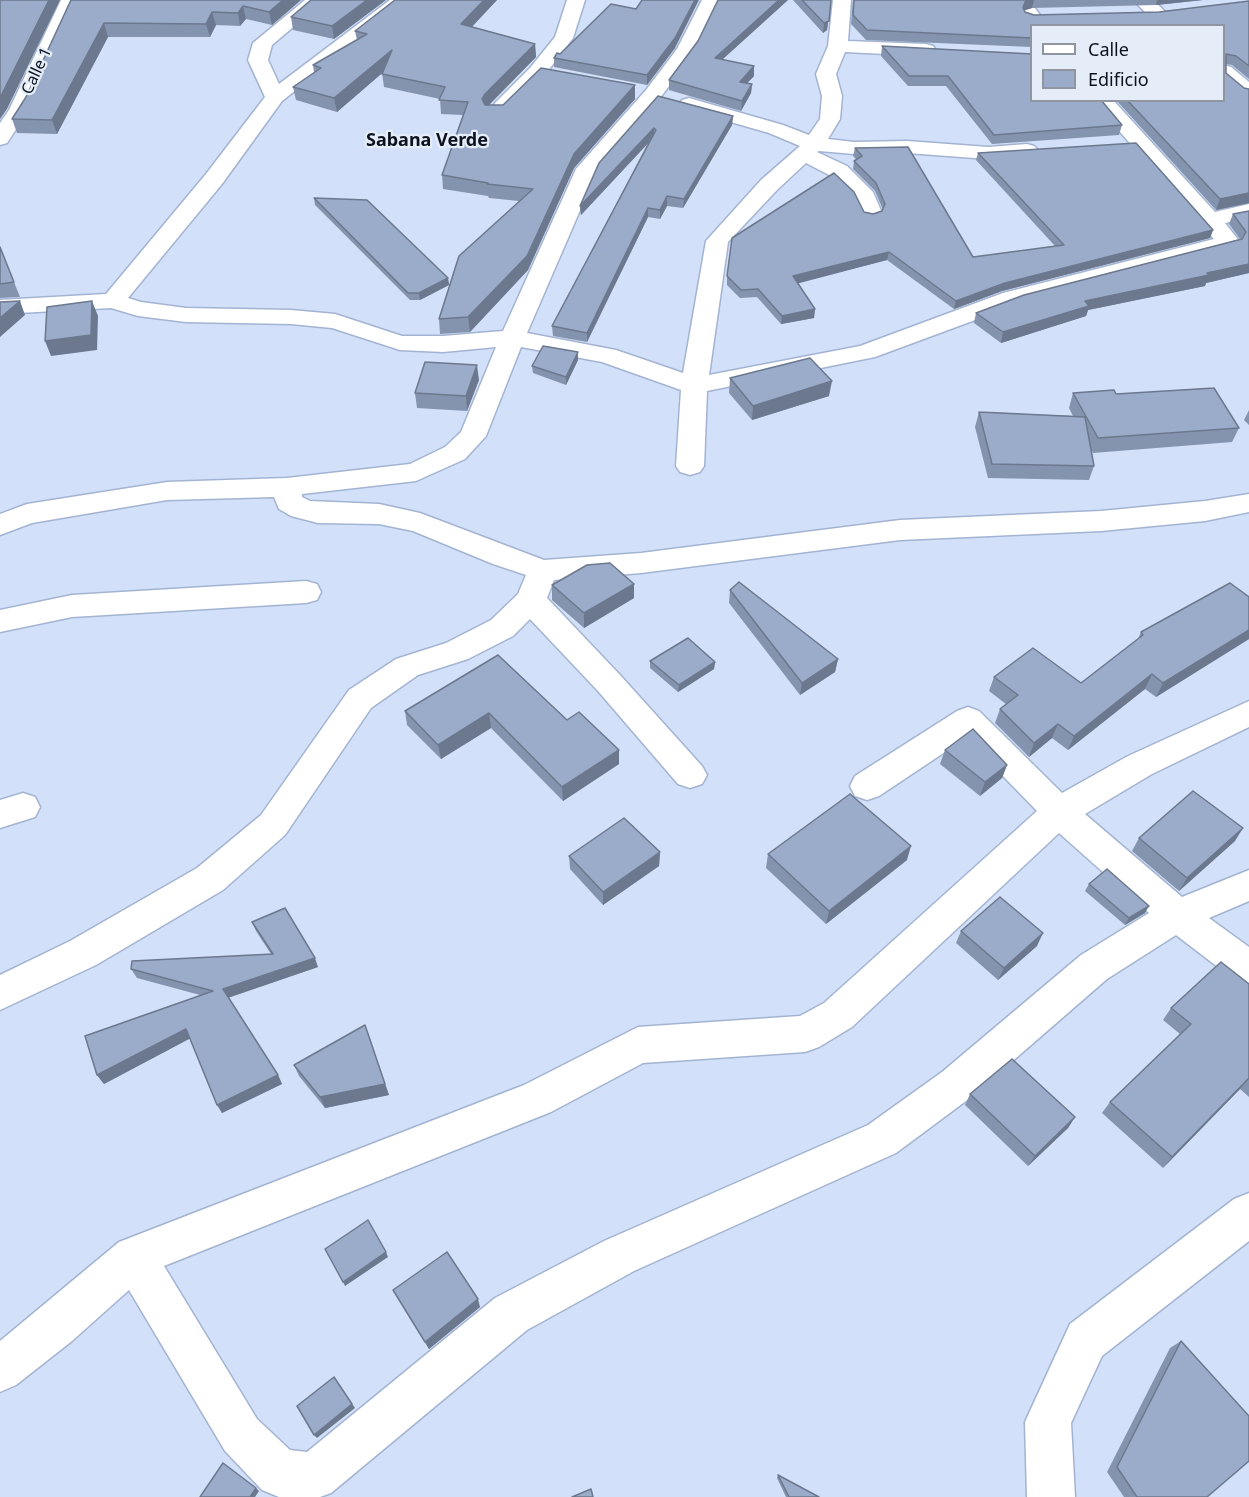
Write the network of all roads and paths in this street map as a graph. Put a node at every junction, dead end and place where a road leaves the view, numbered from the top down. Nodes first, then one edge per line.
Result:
1 (70, 0) edge
2 (316, 0) edge
3 (401, 0) edge
4 (576, 0) edge
5 (711, 0) edge
6 (842, 0) edge
7 (1020, 0) edge
8 (1138, 7) edge
9 (1175, 18) edge
10 (1042, 19) edge
11 (838, 46) junction
12 (940, 51) edge
13 (537, 72) junction
14 (1225, 72) edge
15 (561, 76) edge
16 (630, 90) edge
17 (1249, 92) edge
18 (653, 94) junction
19 (275, 97) junction
20 (1104, 102) edge
21 (10, 110) edge
22 (495, 113) edge
23 (0, 139) edge
24 (1139, 142) junction
25 (1112, 145) edge
26 (809, 149) junction
27 (1045, 149) edge
28 (1249, 211) edge
29 (871, 213) edge
30 (1210, 220) junction
31 (112, 301) junction
32 (0, 307) edge
33 (512, 338) junction
34 (694, 386) junction
35 (690, 466) dead end
36 (287, 486) junction
37 (1249, 503) edge
38 (0, 525) edge
39 (543, 570) junction
40 (306, 592) dead end
41 (531, 600) junction
42 (0, 621) edge
43 (1249, 713) edge
44 (690, 775) dead end
45 (867, 786) dead end
46 (1059, 812) junction
47 (1249, 885) edge
48 (1177, 915) junction
49 (1249, 969) edge
50 (0, 993) edge
51 (1249, 1214) edge
52 (134, 1257) junction
53 (0, 1370) edge
54 (1051, 1497) edge

1 - 21 street, Calle 1
2 - 19 street
3 - 19 street
4 - 13 street
5 - 18 street
6 - 11 street
7 - 10 street
8 - 9 street
11 - 12 street
11 - 26 street
13 - 15 street
13 - 22 street
14 - 17 street
16 - 18 street
18 - 26 street
18 - 33 street
19 - 31 street
20 - 24 street
21 - 23 street, Calle 1
24 - 25 street
24 - 30 street
26 - 27 street
26 - 29 street
26 - 34 street
28 - 30 street
30 - 34 street
31 - 32 street
31 - 33 street
33 - 34 street
33 - 36 street
34 - 35 street
36 - 38 street
36 - 39 street
37 - 39 street
39 - 41 street
40 - 42 street
41 - 44 street
41 - 50 street
43 - 46 street
45 - 46 street
46 - 48 street
46 - 52 street
47 - 48 street
48 - 49 street
48 - 52 street
51 - 54 street
52 - 53 street

